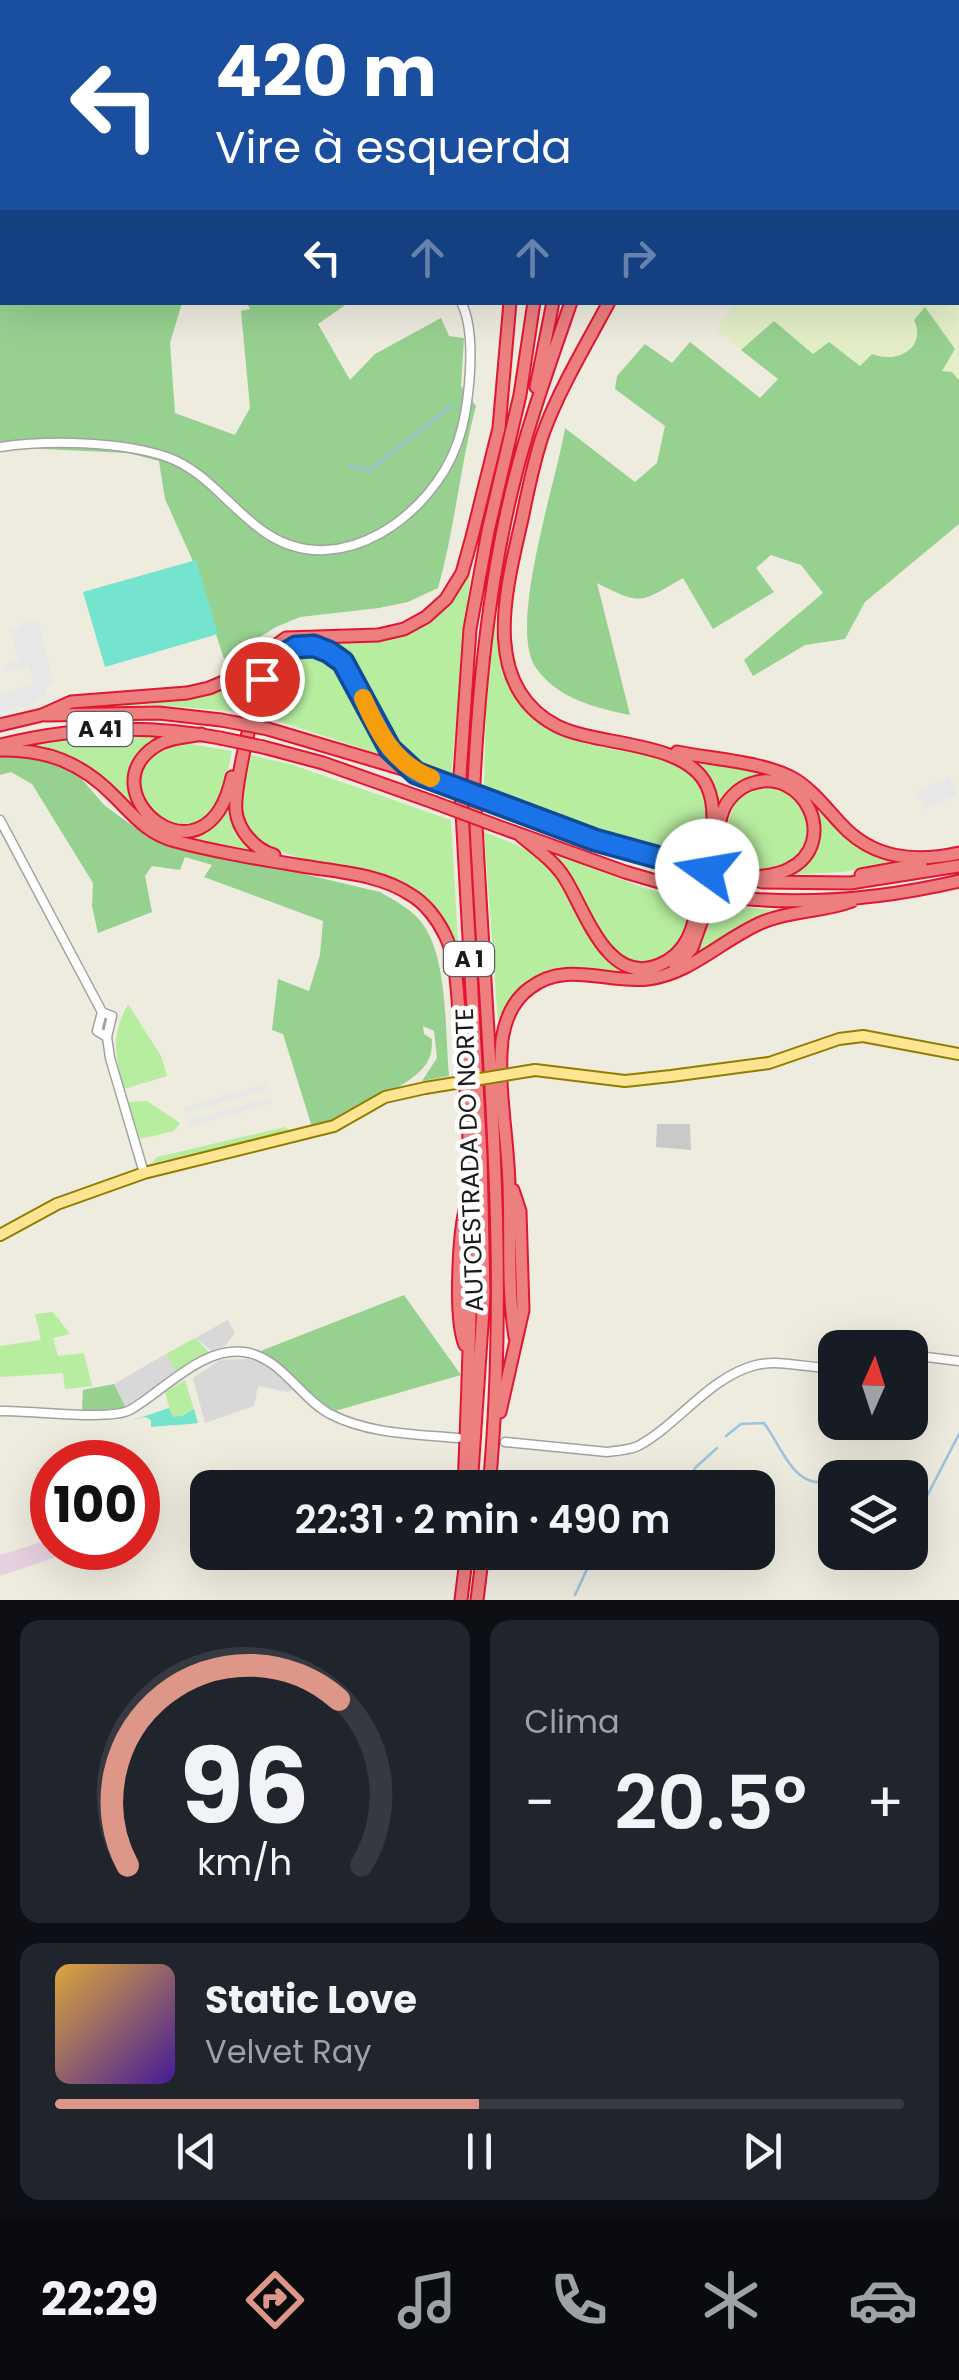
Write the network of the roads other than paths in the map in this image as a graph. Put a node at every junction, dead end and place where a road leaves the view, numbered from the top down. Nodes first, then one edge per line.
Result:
1 (463, 305) edge
2 (510, 305) edge
3 (535, 305) edge
4 (551, 305) edge
5 (570, 305) edge
6 (607, 305) edge
7 (527, 435) junction
8 (0, 447) edge
9 (299, 637) junction
10 (42, 715) junction
11 (0, 725) edge
12 (200, 734) junction
13 (0, 747) edge
14 (652, 750) junction
15 (422, 775) junction
16 (0, 820) edge
17 (520, 835) junction
18 (959, 853) edge
19 (940, 857) junction
20 (959, 866) edge
21 (326, 869) junction
22 (750, 878) junction
23 (959, 881) edge
24 (813, 882) junction
25 (852, 900) junction
26 (664, 976) junction
27 (102, 1012) junction
28 (106, 1037) junction
29 (959, 1054) edge
30 (144, 1172) junction
31 (0, 1235) edge
32 (928, 1357) edge
33 (959, 1361) edge
34 (818, 1367) edge
35 (0, 1411) edge
36 (494, 1431) junction
37 (458, 1438) dead end
38 (505, 1442) dead end
39 (465, 1470) edge
40 (473, 1470) edge
41 (491, 1470) edge
42 (465, 1570) edge
43 (481, 1570) edge
44 (460, 1600) edge
45 (477, 1600) edge

1 - 8 street
2 - 9 highway
3 - 40 highway, AUTOESTRADA DO NORTE / A 1
4 - 7 highway
5 - 7 highway, AUTOESTRADA DO NORTE / A 1
6 - 14 highway
7 - 36 highway, AUTOESTRADA DO NORTE / A 1
9 - 10 highway
9 - 12 highway
10 - 11 highway, A 41
10 - 15 highway, A 41, bridge
12 - 13 highway, A 41
12 - 17 highway, A 41, bridge
13 - 21 highway
14 - 17 highway
14 - 19 highway
15 - 21 highway
15 - 22 highway, A 41, bridge
16 - 27 street
17 - 25 highway, A 41, bridge
18 - 19 highway, A 41
19 - 24 highway, A 41
20 - 24 highway, A 41
21 - 39 highway
22 - 24 highway, A 41
22 - 26 highway
23 - 25 highway, A 41
25 - 26 highway
26 - 36 highway
27 - 28 street
27 - 28 street
28 - 30 street
29 - 30 main road, bridge
30 - 31 main road
32 - 33 street
34 - 38 street
35 - 37 street
36 - 41 highway, AUTOESTRADA DO NORTE / A 1
42 - 44 highway
43 - 45 highway

